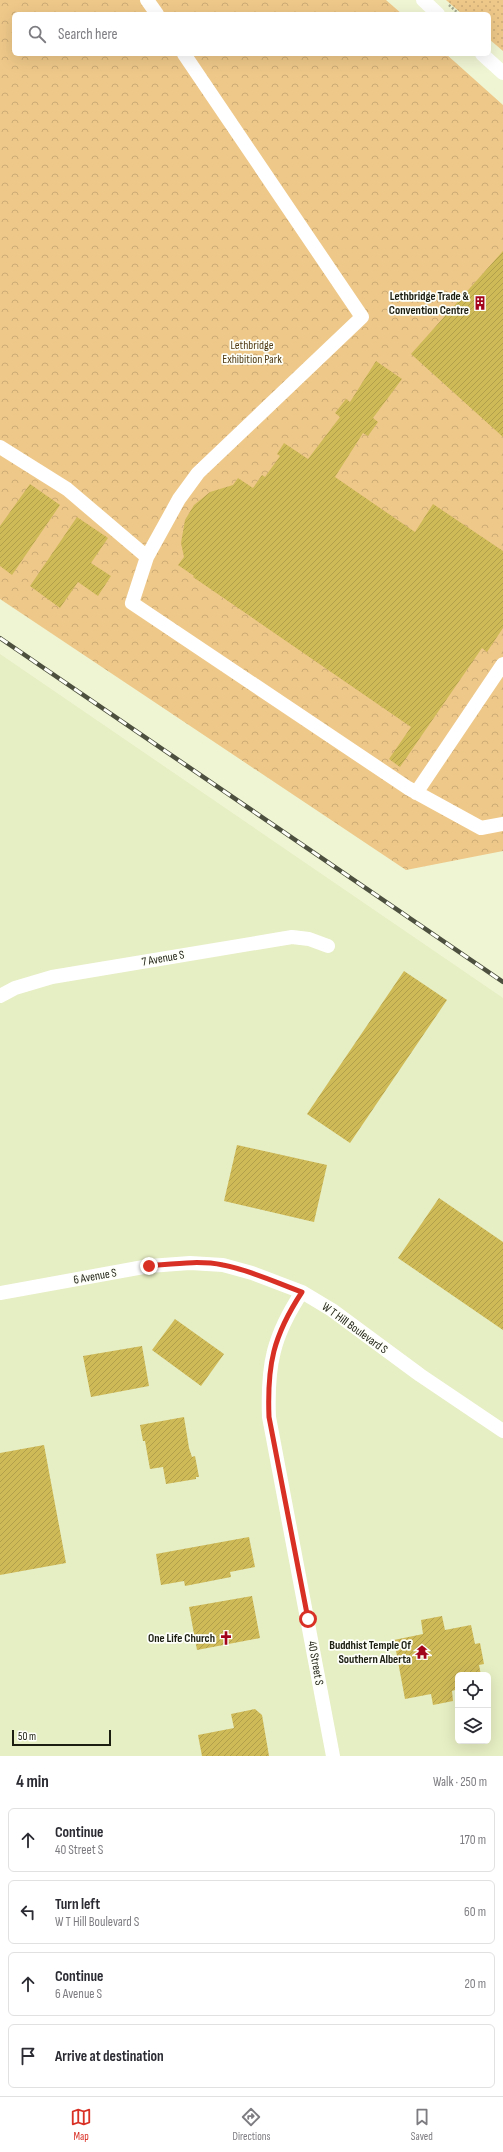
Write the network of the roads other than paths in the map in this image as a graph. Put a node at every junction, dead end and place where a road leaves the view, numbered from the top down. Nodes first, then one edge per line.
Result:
1 (147, 0) edge
2 (423, 0) edge
3 (156, 12) edge
4 (436, 12) edge
5 (185, 56) edge
6 (484, 56) edge
7 (503, 74) edge
8 (0, 447) edge
9 (147, 557) junction
10 (503, 664) edge
11 (416, 793) junction
12 (503, 824) edge
13 (328, 946) dead end
14 (0, 996) edge
15 (190, 1262) joint
16 (302, 1292) junction
17 (0, 1293) edge
18 (503, 1431) edge
19 (333, 1756) edge

1 - 3 street
2 - 4 street
5 - 9 street
6 - 7 street
8 - 9 street
9 - 11 street
10 - 11 street
11 - 12 street
13 - 14 street, 7 Avenue S
15 - 16 street, W T Hill Boulevard S
15 - 17 street, 6 Avenue S
16 - 18 street, W T Hill Boulevard S
16 - 19 street, 40 Street S

